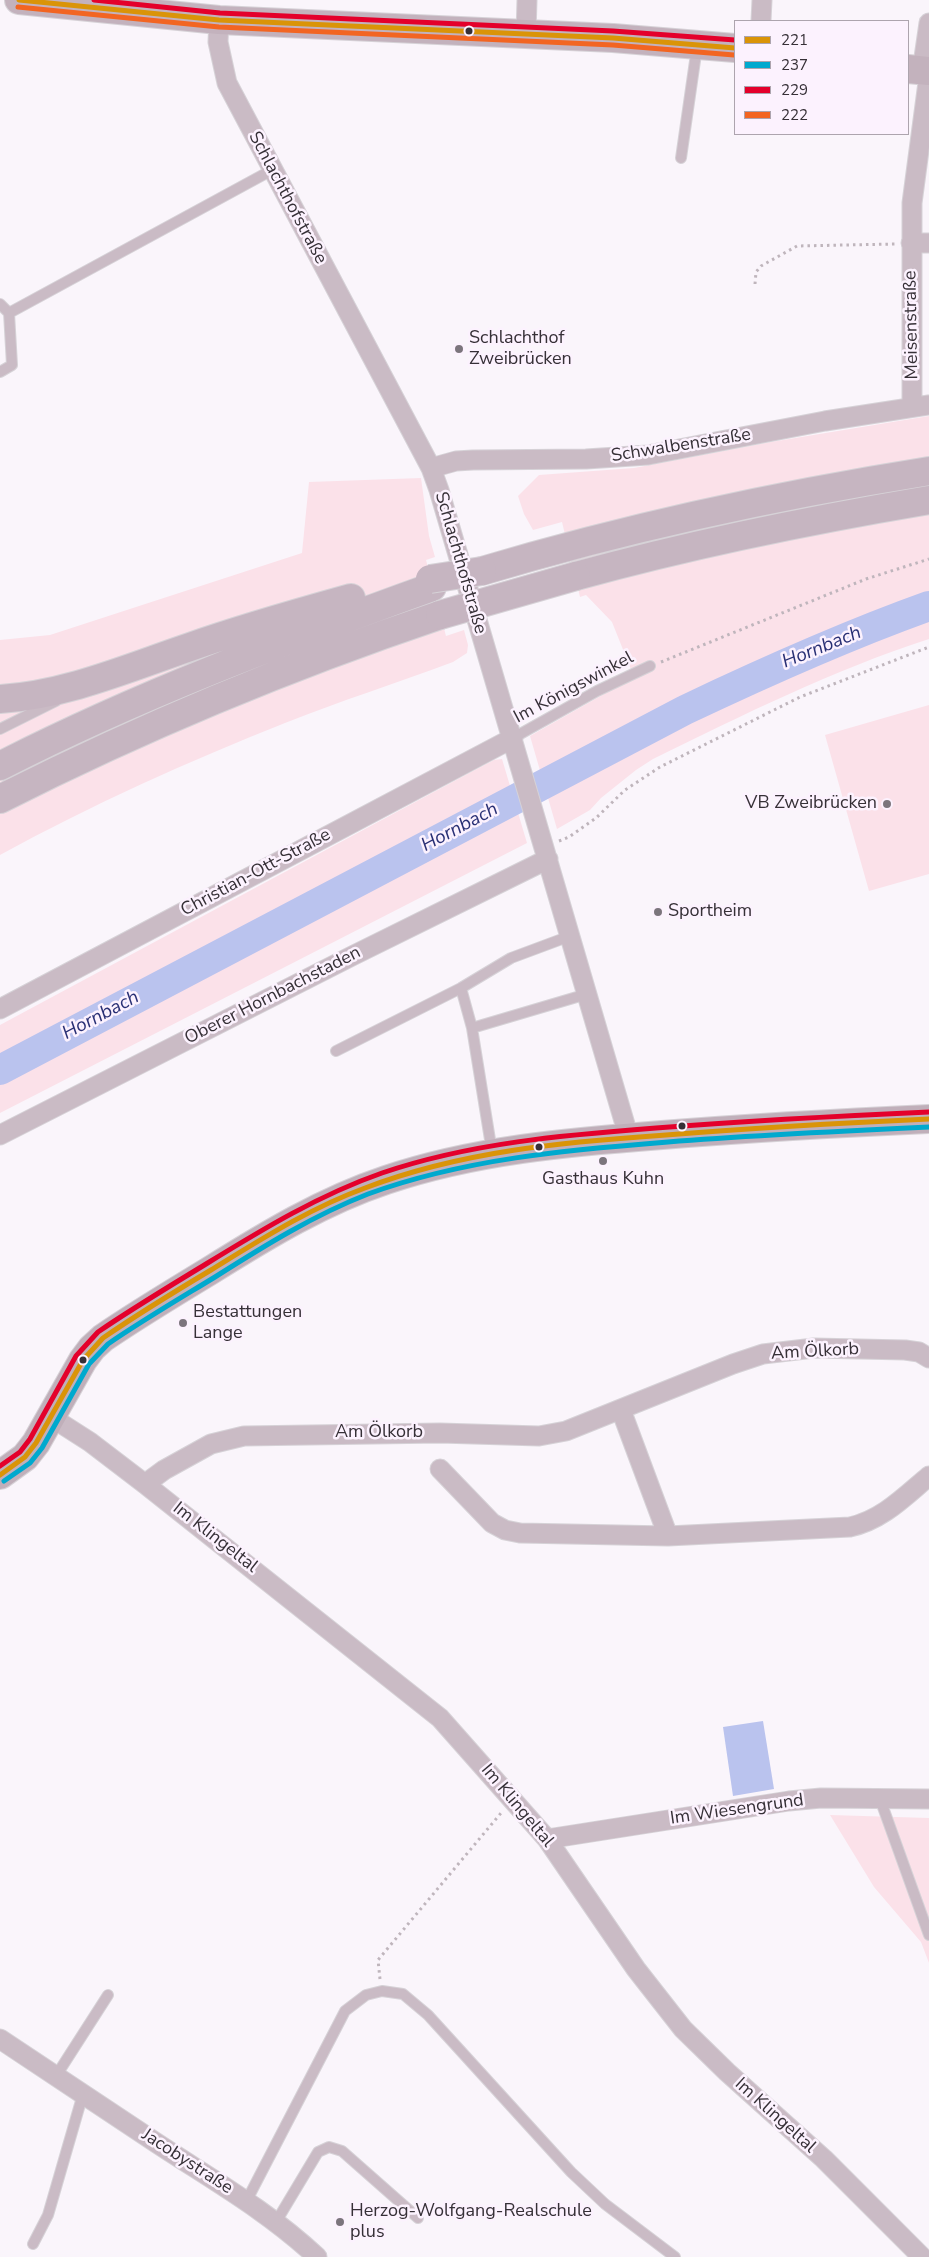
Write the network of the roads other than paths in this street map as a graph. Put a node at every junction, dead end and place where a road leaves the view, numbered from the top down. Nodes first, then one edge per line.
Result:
1 (19, 0) edge
2 (527, 0) edge
3 (762, 0) edge
4 (138, 6) edge
5 (219, 20) junction
6 (761, 20) edge
7 (929, 23) edge
8 (526, 34) junction
9 (698, 44) junction
10 (734, 48) edge
11 (922, 72) edge
12 (681, 158) dead end
13 (272, 170) junction
14 (920, 243) edge
15 (0, 304) edge
16 (9, 313) junction
17 (0, 372) edge
18 (921, 406) edge
19 (431, 468) junction
20 (929, 471) edge
21 (929, 500) edge
22 (431, 583) junction
23 (650, 666) road end
24 (106, 676) junction
25 (0, 699) edge
26 (0, 729) edge
27 (515, 745) junction
28 (0, 766) edge
29 (0, 799) edge
30 (545, 848) junction
31 (570, 936) junction
32 (461, 988) junction
33 (587, 994) junction
34 (0, 1009) edge
35 (472, 1028) junction
36 (336, 1050) dead end
37 (929, 1119) edge
38 (0, 1135) edge
39 (628, 1138) junction
40 (492, 1153) junction
41 (929, 1358) edge
42 (621, 1410) junction
43 (51, 1418) junction
44 (440, 1469) dead end
45 (0, 1475) edge
46 (929, 1476) edge
47 (145, 1484) junction
48 (668, 1536) junction
49 (880, 1799) junction
50 (929, 1800) edge
51 (547, 1839) junction
52 (929, 1935) edge
53 (108, 1995) dead end
54 (0, 2038) edge
55 (56, 2076) junction
56 (83, 2094) junction
57 (247, 2200) junction
58 (418, 2218) dead end
59 (276, 2222) junction
60 (33, 2244) dead end
61 (314, 2256) edge
62 (675, 2257) edge
63 (922, 2257) edge

1 - 4 main road
2 - 8 street
3 - 6 street
4 - 5 main road
5 - 8 main road
5 - 13 street, Schlachthofstraße
7 - 11 street, Meisenstraße
8 - 9 main road
9 - 10 main road
9 - 12 lane
11 - 14 street, Meisenstraße
13 - 16 lane
13 - 19 street, Schlachthofstraße
14 - 18 street, Meisenstraße
15 - 16 lane
16 - 17 lane
18 - 19 street, Schwalbenstraße
19 - 27 street, Schlachthofstraße
20 - 22 highway, bridge
21 - 29 highway, bridge
22 - 24 highway
22 - 28 highway
23 - 27 lane, Im Königswinkel
24 - 25 highway
24 - 26 lane
27 - 30 street, Schlachthofstraße
27 - 34 street, Christian-Ott-Straße
30 - 31 street, Schlachthofstraße
30 - 38 street, Oberer Hornbachstaden
31 - 32 lane
31 - 33 street, Schlachthofstraße
32 - 35 lane
32 - 36 lane
33 - 35 lane
33 - 39 street, Schlachthofstraße
35 - 40 lane
37 - 39 street
39 - 40 street
40 - 43 street
41 - 42 street, Am Ölkorb
42 - 47 street, Am Ölkorb
42 - 48 street
43 - 45 street
43 - 47 street, Im Klingeltal
44 - 48 street
46 - 48 street
47 - 51 street, Im Klingeltal
49 - 50 street, Im Wiesengrund
49 - 51 street, Im Wiesengrund
49 - 52 lane
51 - 63 street, Im Klingeltal
53 - 55 lane
54 - 55 street, Jacobystraße
55 - 56 street, Jacobystraße
56 - 57 street, Jacobystraße
56 - 60 lane
57 - 59 street, Jacobystraße
57 - 62 lane
58 - 59 lane
59 - 61 street, Jacobystraße

